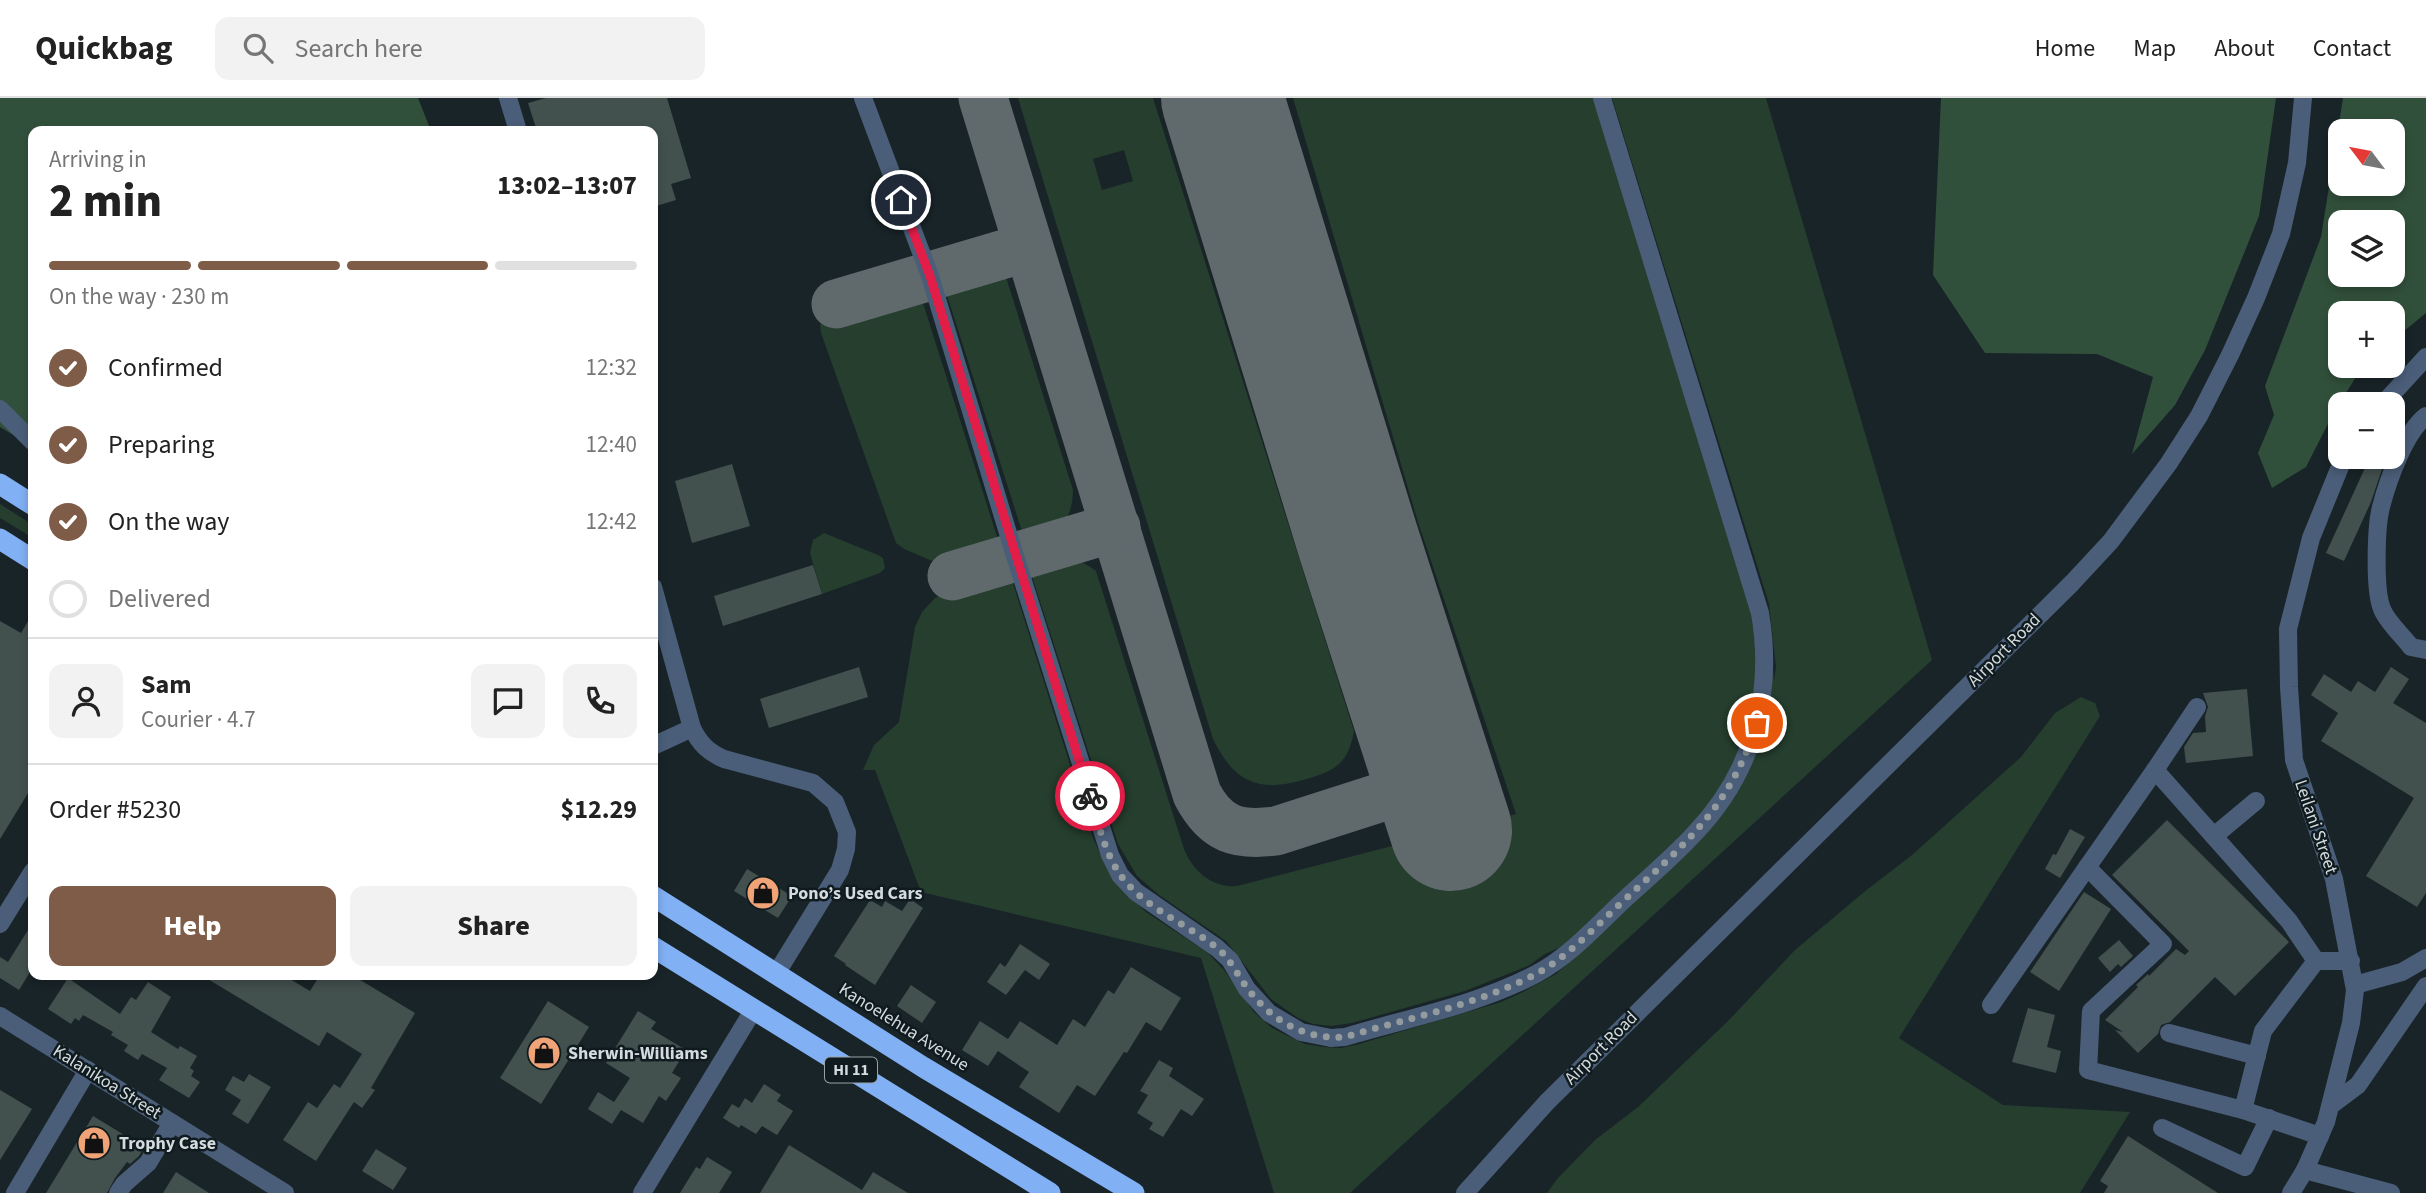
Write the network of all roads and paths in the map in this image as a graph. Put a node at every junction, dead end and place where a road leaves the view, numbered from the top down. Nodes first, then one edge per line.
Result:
1 (508, 98) edge
2 (863, 98) edge
3 (1602, 98) edge
4 (2303, 98) edge
5 (516, 126) edge
6 (2426, 357) edge
7 (2394, 392) edge
8 (0, 409) edge
9 (2426, 416) edge
10 (28, 437) edge
11 (2339, 469) edge
12 (0, 484) edge
13 (28, 502) edge
14 (0, 539) edge
15 (28, 557) edge
16 (658, 605) edge
17 (2426, 650) edge
18 (2197, 707) dead end
19 (692, 728) junction
20 (658, 744) edge
21 (2155, 770) junction
22 (2256, 801) dead end
23 (2214, 836) junction
24 (2087, 867) junction
25 (28, 879) edge
26 (658, 899) edge
27 (0, 924) edge
28 (658, 950) edge
29 (2426, 958) edge
30 (2316, 961) junction
31 (2351, 961) junction
32 (776, 974) junction
33 (2355, 985) junction
34 (2426, 986) edge
35 (1991, 1005) dead end
36 (754, 1010) junction
37 (0, 1016) edge
38 (2169, 1033) dead end
39 (2257, 1056) junction
40 (88, 1070) junction
41 (2330, 1105) junction
42 (2243, 1110) junction
43 (2269, 1118) junction
44 (172, 1123) junction
45 (2162, 1128) dead end
46 (2320, 1136) junction
47 (2305, 1170) junction
48 (2379, 1191) edge
49 (15, 1193) edge
50 (118, 1193) edge
51 (285, 1193) edge
52 (642, 1193) edge
53 (1050, 1193) edge
54 (1133, 1193) edge
55 (1465, 1193) edge
56 (2291, 1193) edge

1 - 5 street
2 - 3 street
4 - 55 street, Airport Road
6 - 7 street
8 - 10 street
9 - 17 street
11 - 31 street, Leilani Street
12 - 13 highway
14 - 15 highway
16 - 19 street
18 - 21 street
19 - 20 street
19 - 32 street
21 - 23 street
21 - 24 street
22 - 23 street
23 - 30 street
24 - 35 street
24 - 42 street
25 - 27 street
26 - 32 highway, Kanoelehua Avenue / HI 11
28 - 36 highway, HI 11
29 - 33 street
30 - 31 street
30 - 39 street
31 - 33 street, Leilani Street
32 - 54 highway, Kanoelehua Avenue / HI 11
33 - 41 street, Leilani Street
34 - 41 street
36 - 52 street
36 - 53 highway, HI 11
37 - 40 street, Kalanikoa Street
38 - 39 street
39 - 42 street
40 - 44 street, Kalanikoa Street
40 - 49 street
41 - 46 street, Leilani Street
42 - 43 street
43 - 45 street
43 - 46 street
44 - 50 street
44 - 51 street, Kalanikoa Street
46 - 47 street, Leilani Street
47 - 48 street
47 - 56 street, Leilani Street

